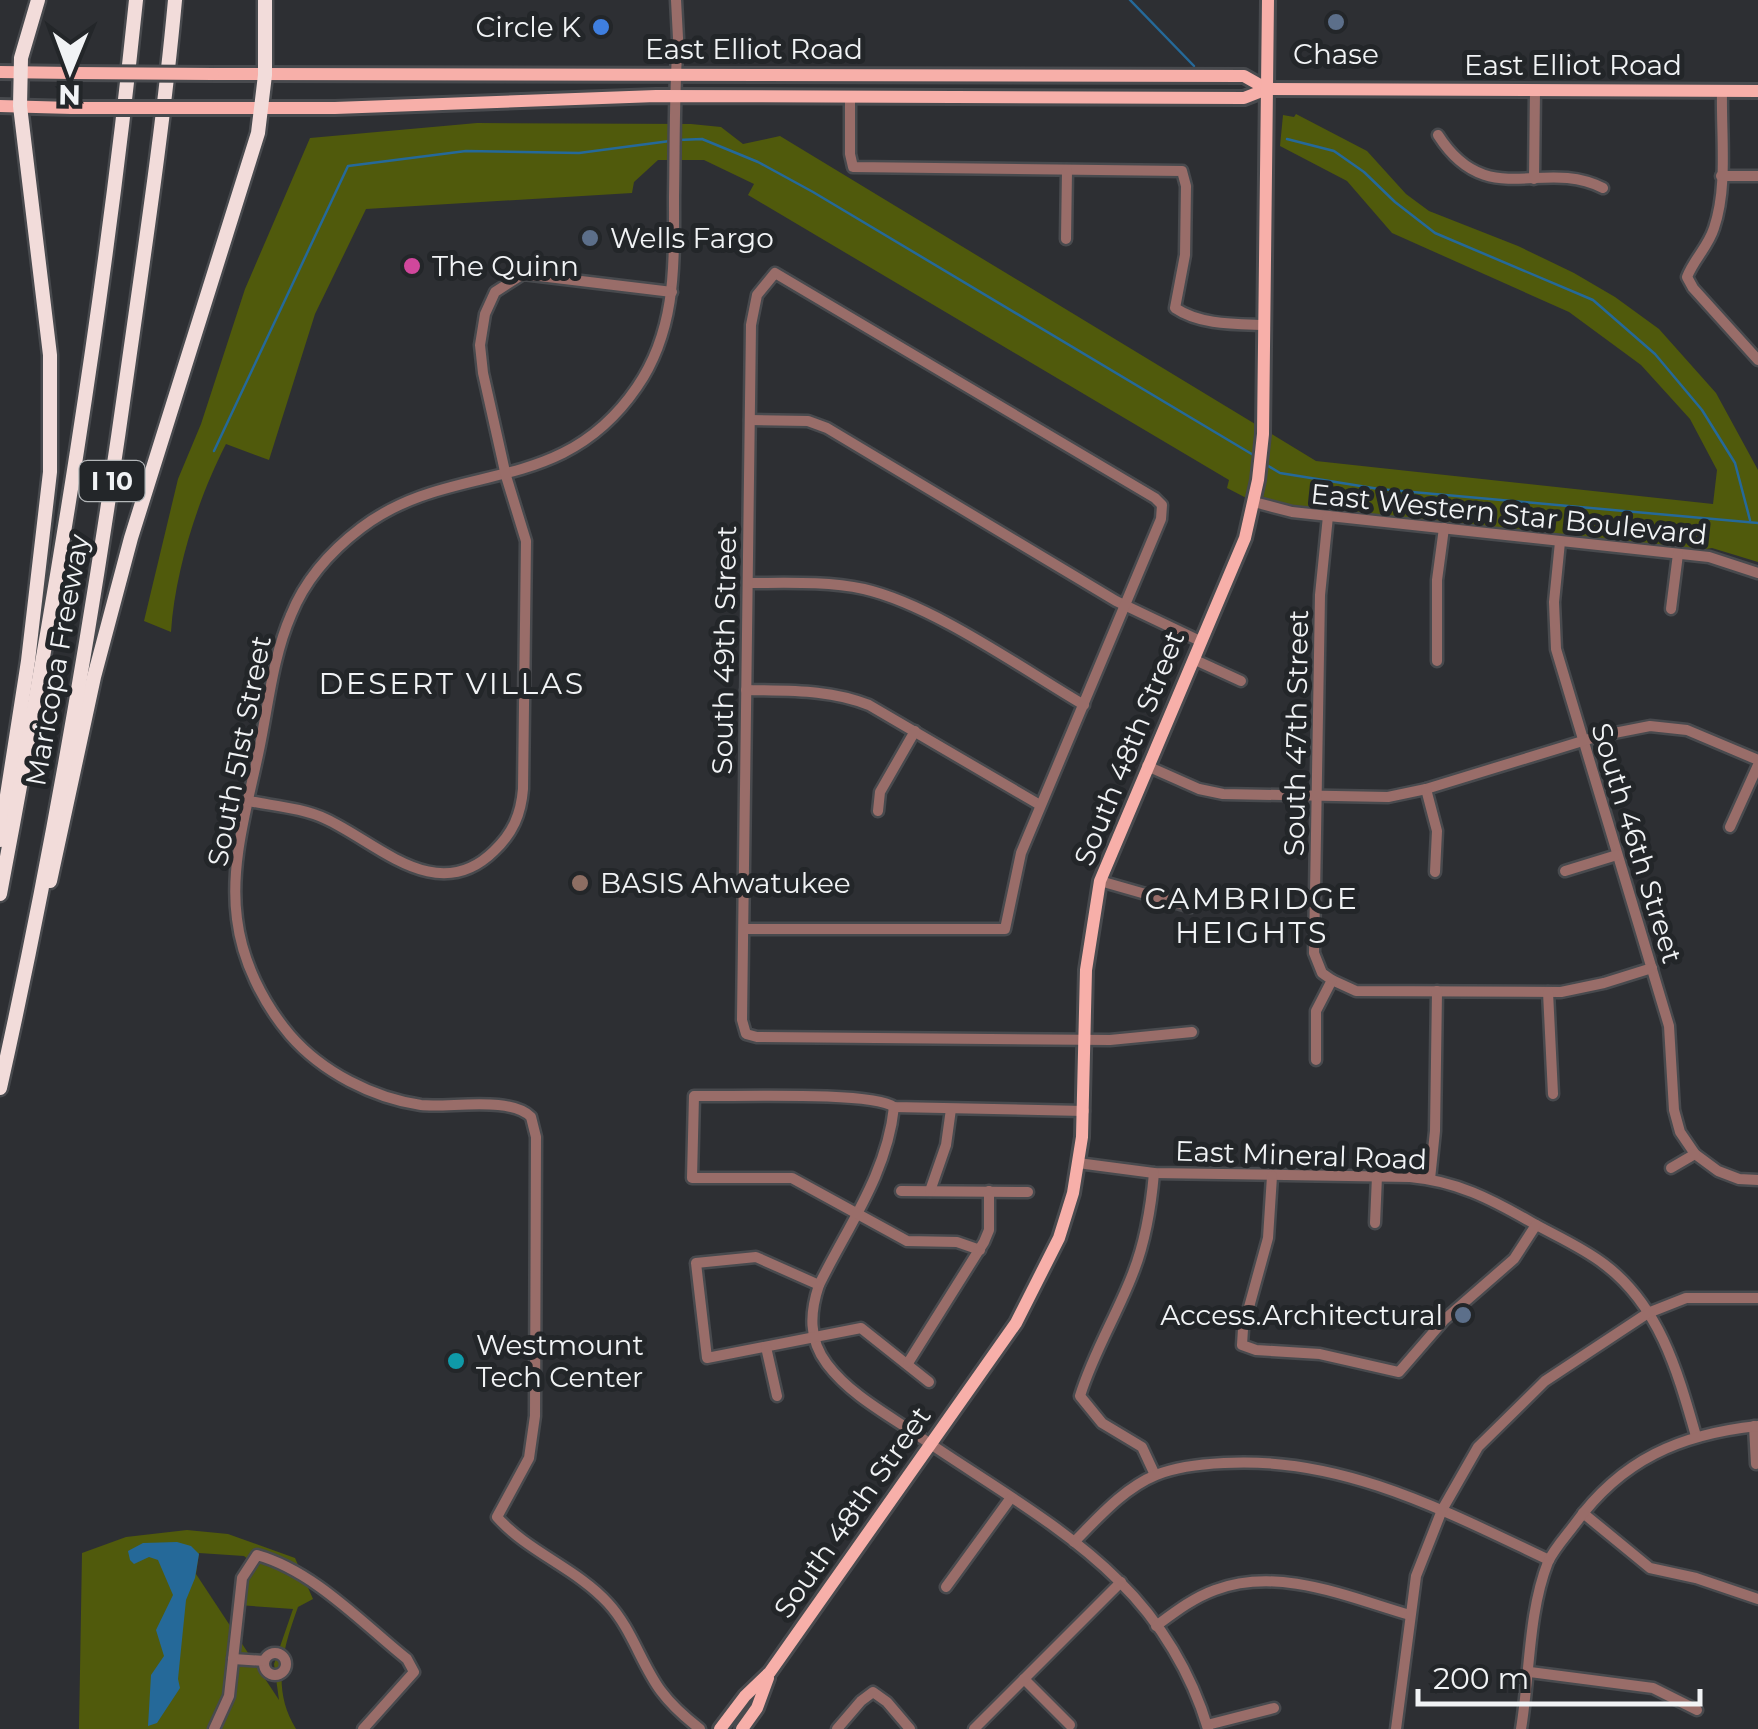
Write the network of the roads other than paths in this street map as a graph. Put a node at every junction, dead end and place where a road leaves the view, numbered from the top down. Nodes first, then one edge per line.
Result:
1 (38, 0) edge
2 (136, 0) edge
3 (175, 0) edge
4 (266, 0) edge
5 (676, 0) edge
6 (1268, 0) edge
7 (0, 72) edge
8 (20, 72) junction
9 (265, 74) junction
10 (676, 74) junction
11 (1005, 75) junction
12 (1267, 88) junction
13 (1535, 90) junction
14 (1758, 91) edge
15 (1722, 92) junction
16 (676, 96) junction
17 (1004, 97) junction
18 (850, 98) junction
19 (0, 106) edge
20 (20, 106) junction
21 (263, 109) junction
22 (1438, 135) dead end
23 (1067, 170) junction
24 (1721, 176) junction
25 (1758, 176) edge
26 (1534, 179) junction
27 (1603, 188) dead end
28 (1066, 239) dead end
29 (672, 292) junction
30 (1264, 325) junction
31 (1756, 354) edge
32 (750, 420) junction
33 (506, 476) junction
34 (1254, 502) junction
35 (1328, 516) junction
36 (1444, 528) junction
37 (1560, 542) junction
38 (1678, 554) junction
39 (1758, 572) edge
40 (748, 583) junction
41 (1126, 606) junction
42 (1671, 609) dead end
43 (1200, 641) junction
44 (1192, 659) junction
45 (1437, 661) dead end
46 (1241, 681) dead end
47 (746, 690) junction
48 (1084, 705) junction
49 (915, 731) junction
50 (1582, 742) junction
51 (1758, 762) edge
52 (1147, 766) junction
53 (1426, 789) junction
54 (1318, 796) junction
55 (249, 801) junction
56 (1040, 804) junction
57 (878, 811) dead end
58 (1730, 827) dead end
59 (0, 840) edge
60 (1617, 854) junction
61 (1566, 871) dead end
62 (1435, 872) dead end
63 (1100, 881) junction
64 (0, 894) edge
65 (1191, 908) dead end
66 (744, 930) junction
67 (28, 958) junction
68 (1652, 968) junction
69 (1332, 980) junction
70 (1436, 990) junction
71 (1548, 992) junction
72 (1192, 1032) dead end
73 (1084, 1040) junction
74 (1316, 1060) dead end
75 (0, 1088) edge
76 (1553, 1094) dead end
77 (894, 1107) junction
78 (951, 1109) junction
79 (1084, 1111) junction
80 (1695, 1154) junction
81 (1078, 1164) junction
82 (1671, 1168) dead end
83 (1154, 1173) junction
84 (1272, 1176) junction
85 (1376, 1176) junction
86 (1430, 1179) junction
87 (1758, 1180) edge
88 (901, 1191) dead end
89 (930, 1191) junction
90 (990, 1191) junction
91 (1028, 1192) dead end
92 (858, 1214) junction
93 (1375, 1223) dead end
94 (1536, 1225) junction
95 (980, 1250) junction
96 (819, 1285) junction
97 (1758, 1298) edge
98 (1648, 1313) junction
99 (814, 1336) junction
100 (766, 1347) junction
101 (908, 1363) junction
102 (929, 1382) dead end
103 (777, 1396) dead end
104 (1756, 1426) edge
105 (1696, 1436) junction
106 (930, 1444) junction
107 (1756, 1464) edge
108 (1156, 1475) junction
109 (1010, 1498) junction
110 (1442, 1510) junction
111 (1582, 1513) junction
112 (1074, 1542) junction
113 (1549, 1560) junction
114 (1121, 1582) junction
115 (946, 1587) dead end
116 (1758, 1599) edge
117 (1410, 1614) junction
118 (1156, 1626) junction
119 (232, 1659) junction
120 (264, 1661) dead end
121 (770, 1672) junction
122 (1530, 1672) junction
123 (1024, 1679) junction
124 (1274, 1708) dead end
125 (1697, 1710) dead end
126 (1070, 1726) dead end
127 (1208, 1727) edge
128 (214, 1729) edge
129 (363, 1729) edge
130 (700, 1729) edge
131 (720, 1729) edge
132 (742, 1729) edge
133 (837, 1729) edge
134 (910, 1729) edge
135 (974, 1729) edge
136 (1396, 1729) edge
137 (1522, 1729) edge

1 - 8 highway
2 - 64 highway, Maricopa Freeway / I 10
3 - 67 highway, Maricopa Freeway / I 10
4 - 9 highway
5 - 10 street, South 51st Street
6 - 12 main road, South 48th Street
7 - 8 main road, East Elliot Road
8 - 9 main road, East Elliot Road, bridge
8 - 20 highway
9 - 10 main road, East Elliot Road
9 - 21 highway
10 - 11 main road, East Elliot Road
10 - 16 street, South 51st Street
11 - 12 main road, East Elliot Road
11 - 17 main road
12 - 13 main road, East Elliot Road
12 - 17 main road, East Elliot Road
12 - 30 main road, South 48th Street
13 - 15 main road, East Elliot Road
13 - 26 street
14 - 15 main road, East Elliot Road
15 - 24 street
16 - 18 main road, East Elliot Road
16 - 21 main road, East Elliot Road
16 - 29 street, South 51st Street
17 - 18 main road, East Elliot Road
18 - 23 street
19 - 20 main road, East Elliot Road
20 - 21 main road, East Elliot Road, bridge
20 - 59 highway
21 - 67 highway
22 - 26 street
23 - 28 street
23 - 30 street
24 - 25 street
24 - 31 street
26 - 27 street
29 - 33 street, South 51st Street
29 - 33 street
30 - 34 main road, South 48th Street
32 - 40 street, South 49th Street
32 - 41 street
32 - 41 street, South 49th Street
33 - 55 street, South 51st Street
33 - 55 street
34 - 35 street, East Western Star Boulevard
34 - 43 main road, South 48th Street
35 - 36 street, East Western Star Boulevard
35 - 54 street, South 47th Street
36 - 37 street, East Western Star Boulevard
36 - 45 street
37 - 38 street, East Western Star Boulevard
37 - 50 street, South 46th Street
38 - 39 street, East Western Star Boulevard
38 - 42 street
40 - 47 street, South 49th Street
40 - 48 street
41 - 43 street
41 - 48 street
43 - 44 main road, South 48th Street
44 - 46 street
44 - 52 main road, South 48th Street
47 - 49 street
47 - 66 street, South 49th Street
48 - 56 street
49 - 56 street
49 - 57 street
50 - 51 street
50 - 53 street
50 - 60 street, South 46th Street
51 - 58 street
52 - 54 street
52 - 63 main road, South 48th Street
53 - 54 street
53 - 62 street
54 - 69 street, South 47th Street
55 - 130 street, South 51st Street
56 - 66 street
60 - 61 street
60 - 68 street, South 46th Street
63 - 65 street
63 - 73 main road, South 48th Street
66 - 73 street, South 49th Street
67 - 75 highway, Maricopa Freeway / I 10
68 - 71 street
68 - 80 street, South 46th Street
69 - 70 street
69 - 74 street
70 - 71 street
70 - 86 street
71 - 76 street
72 - 73 street
73 - 79 main road, South 48th Street
77 - 78 street
77 - 92 street
77 - 92 street
78 - 79 street
78 - 89 street
79 - 81 main road, South 48th Street
80 - 82 street
80 - 87 street
81 - 83 street, East Mineral Road
81 - 106 main road, South 48th Street
83 - 84 street, East Mineral Road
83 - 108 street
84 - 85 street, East Mineral Road
84 - 94 street
85 - 86 street, East Mineral Road
85 - 93 street
86 - 94 street, East Mineral Road
88 - 89 street
89 - 90 street
90 - 91 street
90 - 95 street
92 - 95 street
92 - 96 street
94 - 98 street, East Mineral Road
95 - 101 street
96 - 99 street
96 - 100 street
97 - 98 street
98 - 105 street, East Mineral Road
98 - 110 street
99 - 100 street
99 - 101 street
99 - 106 street
100 - 103 street
101 - 102 street
104 - 105 street
104 - 107 street
105 - 111 street
106 - 109 street
106 - 121 main road, South 48th Street
108 - 110 street
108 - 112 street
109 - 112 street
109 - 115 street
110 - 113 street
110 - 117 street
111 - 113 street
111 - 116 street
112 - 114 street
113 - 122 street
114 - 118 street
114 - 123 street
117 - 118 street
117 - 136 street
118 - 127 street
119 - 120 street
119 - 128 street
119 - 129 street
121 - 131 main road, South 48th Street
121 - 132 main road, South 48th Street
122 - 125 street
122 - 137 street
123 - 126 street
123 - 135 street
124 - 127 street
133 - 134 street

